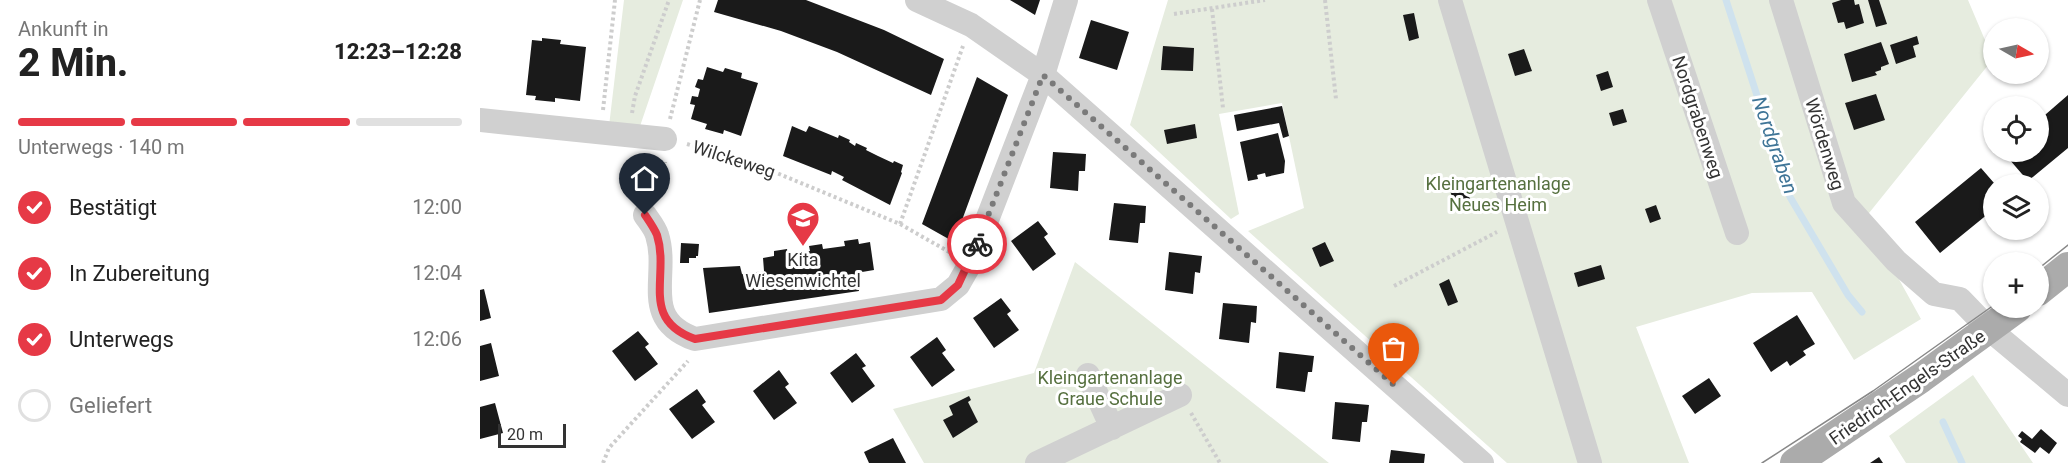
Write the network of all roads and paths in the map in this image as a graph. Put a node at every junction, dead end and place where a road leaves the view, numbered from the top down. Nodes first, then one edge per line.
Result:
1 (615, 0) edge
2 (669, 0) edge
3 (700, 0) edge
4 (917, 0) edge
5 (1066, 0) edge
6 (1265, 0) edge
7 (1324, 0) edge
8 (1450, 0) edge
9 (1659, 0) edge
10 (1781, 0) edge
11 (1212, 9) junction
12 (1174, 14) dead end
13 (971, 25) junction
14 (1043, 75) junction
15 (1336, 99) dead end
16 (1223, 108) dead end
17 (480, 120) edge
18 (600, 132) junction
19 (629, 136) junction
20 (665, 139) junction
21 (645, 215) joint
22 (1517, 221) junction
23 (900, 224) junction
24 (1737, 233) dead end
25 (970, 264) junction
26 (2068, 267) edge
27 (2049, 282) edge
28 (1394, 286) dead end
29 (2004, 318) edge
30 (1989, 329) junction
31 (695, 339) junction
32 (1088, 375) dead end
33 (1180, 395) joint
34 (2068, 395) edge
35 (1112, 428) junction
36 (603, 463) edge
37 (1037, 463) edge
38 (1220, 463) edge
39 (1482, 463) edge
40 (1590, 463) edge
41 (1795, 463) edge

1 - 18 path
2 - 19 path
3 - 20 path
4 - 13 street
5 - 14 street
6 - 11 path
7 - 15 path
8 - 22 street
9 - 24 street, Nordgrabenweg
10 - 30 street, Wördenweg
11 - 12 path
11 - 16 path
13 - 14 street
13 - 23 path
14 - 25 street
14 - 39 street
17 - 18 street
18 - 19 street
19 - 20 street
20 - 21 path
20 - 23 path, Wilckeweg
21 - 31 street
22 - 28 path
22 - 40 street
23 - 25 path, Wilckeweg
25 - 31 street
26 - 27 main road
29 - 30 main road, Friedrich-Engels-Straße
30 - 34 street, Wördenweg
30 - 41 main road, Friedrich-Engels-Straße
31 - 36 path
32 - 35 street
33 - 35 street
33 - 38 path
35 - 37 street

